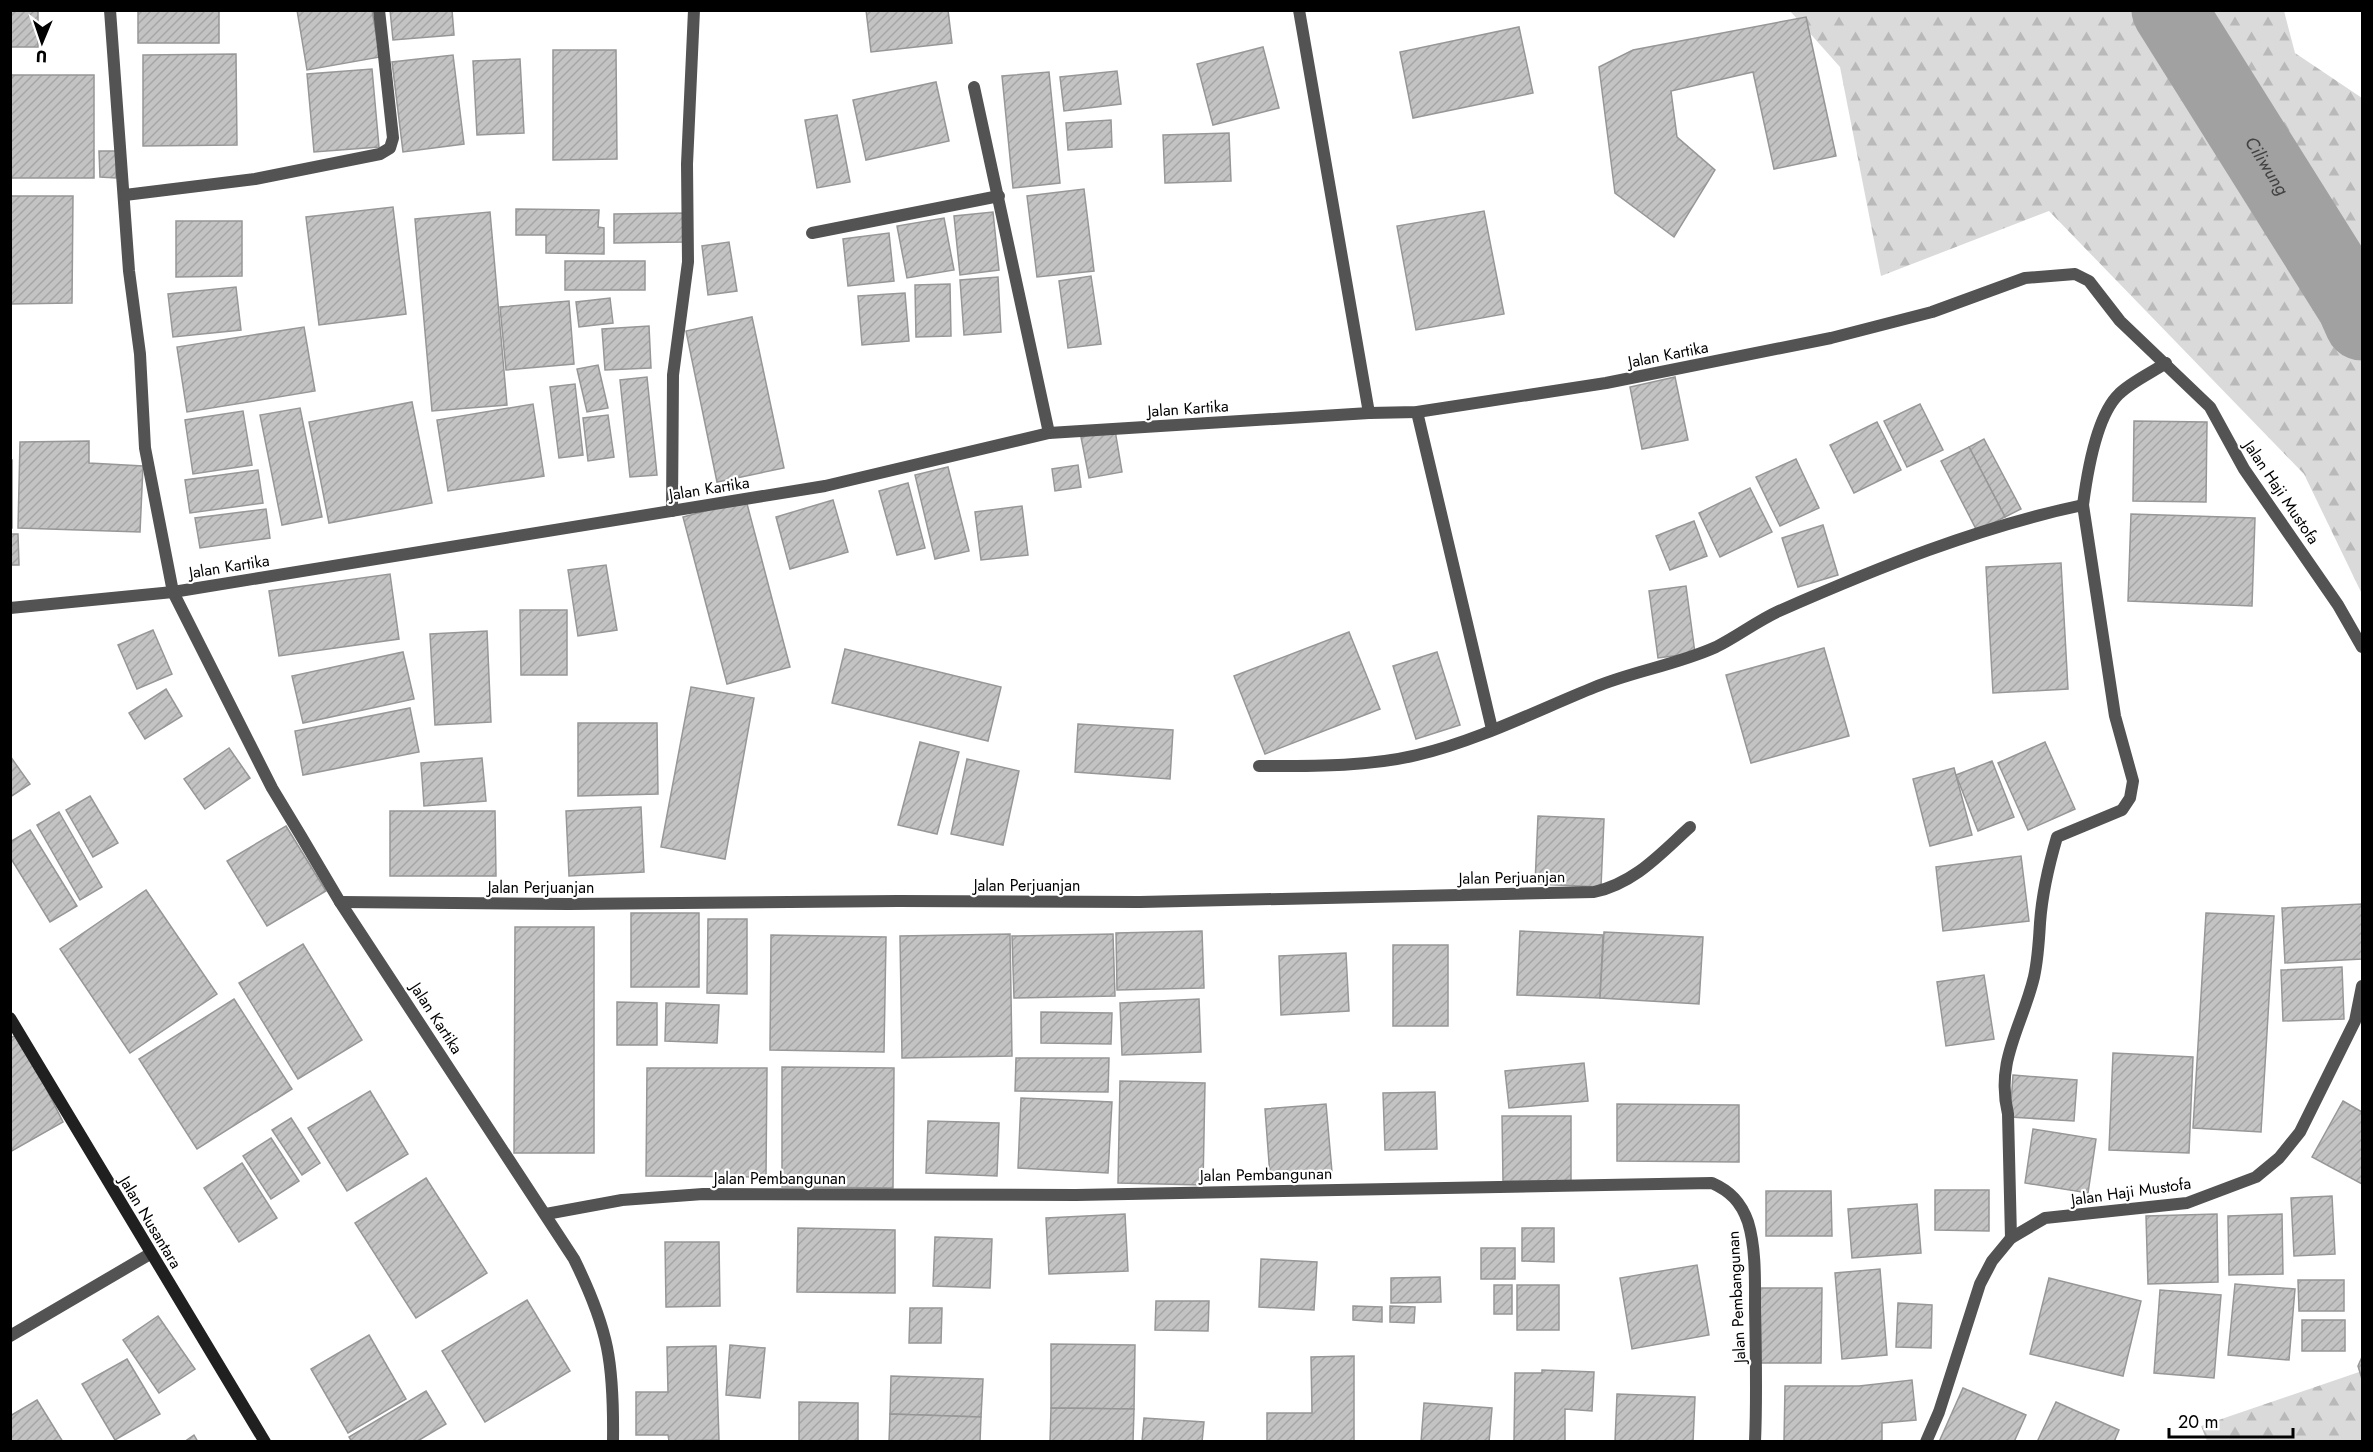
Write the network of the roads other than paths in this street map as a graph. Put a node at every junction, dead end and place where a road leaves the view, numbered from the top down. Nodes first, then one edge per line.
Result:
1 (110, 10) edge
2 (379, 10) edge
3 (694, 10) edge
4 (1299, 10) edge
5 (974, 87) dead end
6 (124, 195) junction
7 (999, 196) junction
8 (812, 233) dead end
9 (2166, 363) junction
10 (1417, 412) junction
11 (1369, 413) junction
12 (1049, 433) junction
13 (2083, 505) junction
14 (672, 511) junction
15 (173, 591) junction
16 (10, 608) edge
17 (2362, 647) edge
18 (1492, 729) junction
19 (1259, 766) dead end
20 (1690, 827) dead end
21 (340, 902) junction
22 (2362, 986) edge
23 (10, 1018) edge
24 (546, 1214) junction
25 (2011, 1239) junction
26 (150, 1254) junction
27 (10, 1336) edge
28 (265, 1442) edge
29 (613, 1442) edge
30 (1755, 1442) edge
31 (1926, 1442) edge

1 - 6 street
2 - 6 street
3 - 14 street
4 - 11 street
5 - 7 street
6 - 15 street
7 - 8 street
7 - 12 street
9 - 10 street, Jalan Kartika
9 - 13 street
9 - 17 street, Jalan Haji Mustofa
10 - 11 street, Jalan Kartika
10 - 18 street
11 - 12 street, Jalan Kartika
12 - 14 street, Jalan Kartika
13 - 18 street
13 - 25 street
14 - 15 street, Jalan Kartika
15 - 16 street, Jalan Kartika
15 - 21 street, Jalan Kartika
18 - 19 street
20 - 21 street, Jalan Perjuanjan
21 - 24 street, Jalan Kartika
22 - 25 street, Jalan Haji Mustofa
23 - 26 main road, Jalan Nusantara
24 - 29 street, Jalan Kartika
24 - 30 street, Jalan Pembangunan
25 - 31 street, Jalan Haji Mustofa
26 - 27 street
26 - 28 main road, Jalan Nusantara

